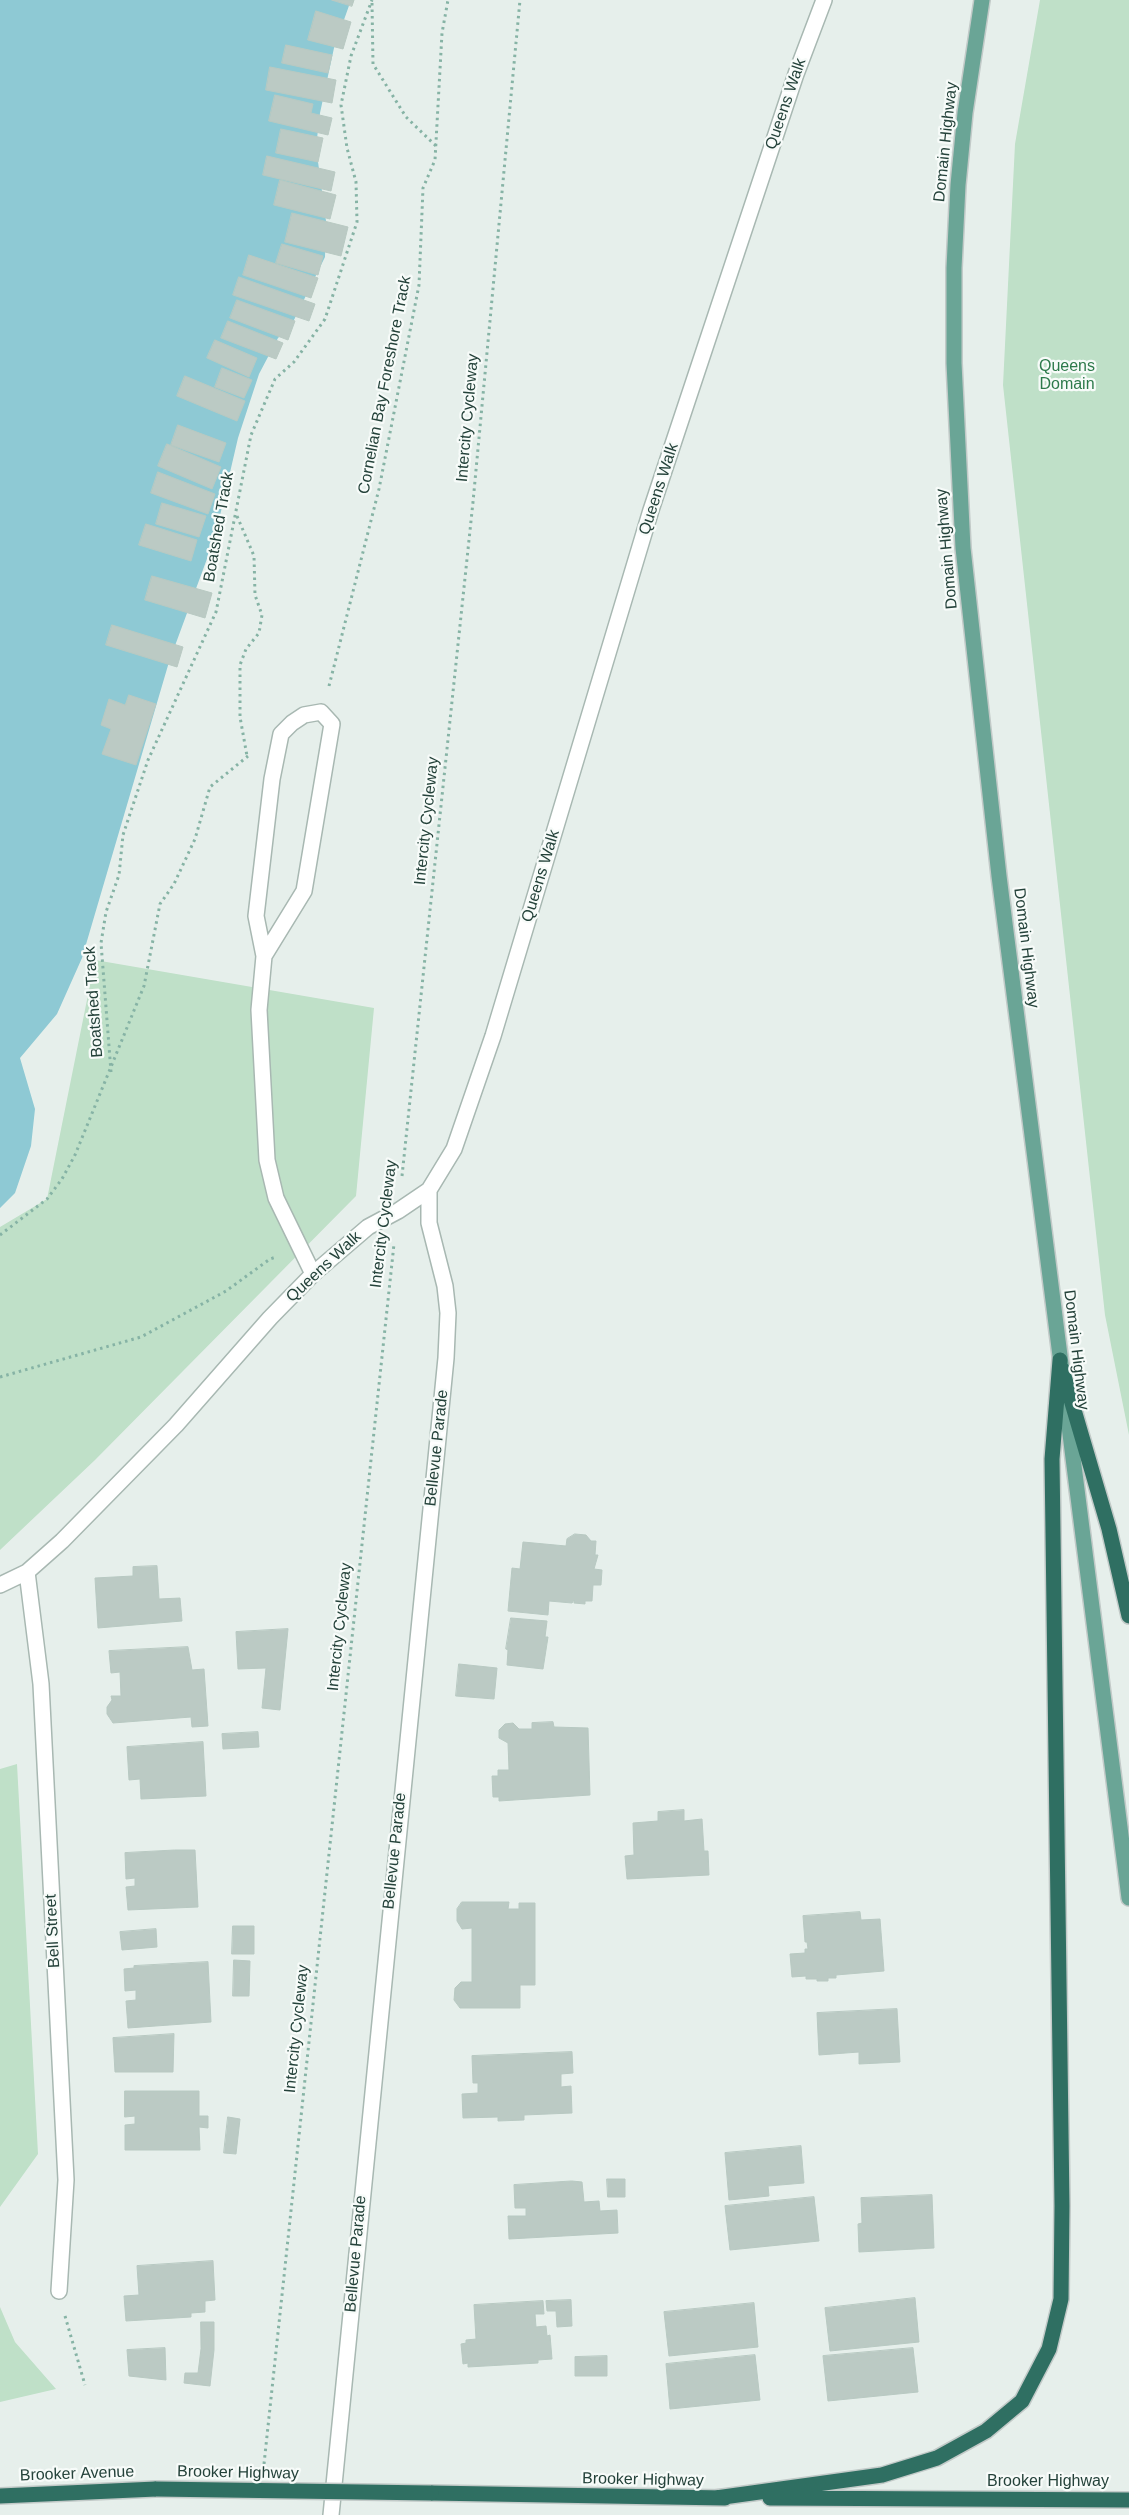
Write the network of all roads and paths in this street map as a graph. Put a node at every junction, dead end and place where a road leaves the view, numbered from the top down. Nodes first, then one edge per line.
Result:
1 (372, 0) edge
2 (448, 0) edge
3 (520, 0) edge
4 (824, 0) edge
5 (982, 0) edge
6 (436, 146) junction
7 (236, 515) junction
8 (322, 712) junction
9 (281, 734) junction
10 (247, 756) junction
11 (264, 956) junction
12 (111, 1072) junction
13 (429, 1190) junction
14 (398, 1211) junction
15 (0, 1236) edge
16 (303, 1251) junction
17 (313, 1274) junction
18 (1060, 1360) junction
19 (0, 1377) edge
20 (27, 1572) junction
21 (0, 1585) edge
22 (1129, 1616) edge
23 (1129, 1898) edge
24 (58, 2291) joint
25 (85, 2386) dead end
26 (266, 2450) dead end
27 (156, 2488) joint
28 (0, 2496) edge
29 (716, 2498) junction
30 (1129, 2500) edge
31 (331, 2515) edge

1 - 6 path
1 - 7 path, Boatshed Track
2 - 6 path, Cornelian Bay Foreshore Track
3 - 14 path, Intercity Cycleway
4 - 13 street, Queens Walk
5 - 18 main road, Domain Highway
6 - 8 path, Cornelian Bay Foreshore Track
7 - 10 path
7 - 12 path, Boatshed Track
8 - 9 street
8 - 11 street
9 - 10 path
9 - 11 street
10 - 12 path
11 - 16 street
12 - 15 path
13 - 14 street, Queens Walk
13 - 31 street, Bellevue Parade
14 - 17 street, Queens Walk
14 - 26 path, Intercity Cycleway
16 - 17 street
16 - 19 path
17 - 20 street, Queens Walk
18 - 22 highway
18 - 23 main road, Domain Highway
18 - 29 highway
20 - 21 street, Queens Walk
20 - 24 street, Bell Street
24 - 25 path
27 - 28 highway, Brooker Avenue
27 - 29 highway, Brooker Highway, bridge
29 - 30 highway, Brooker Highway

